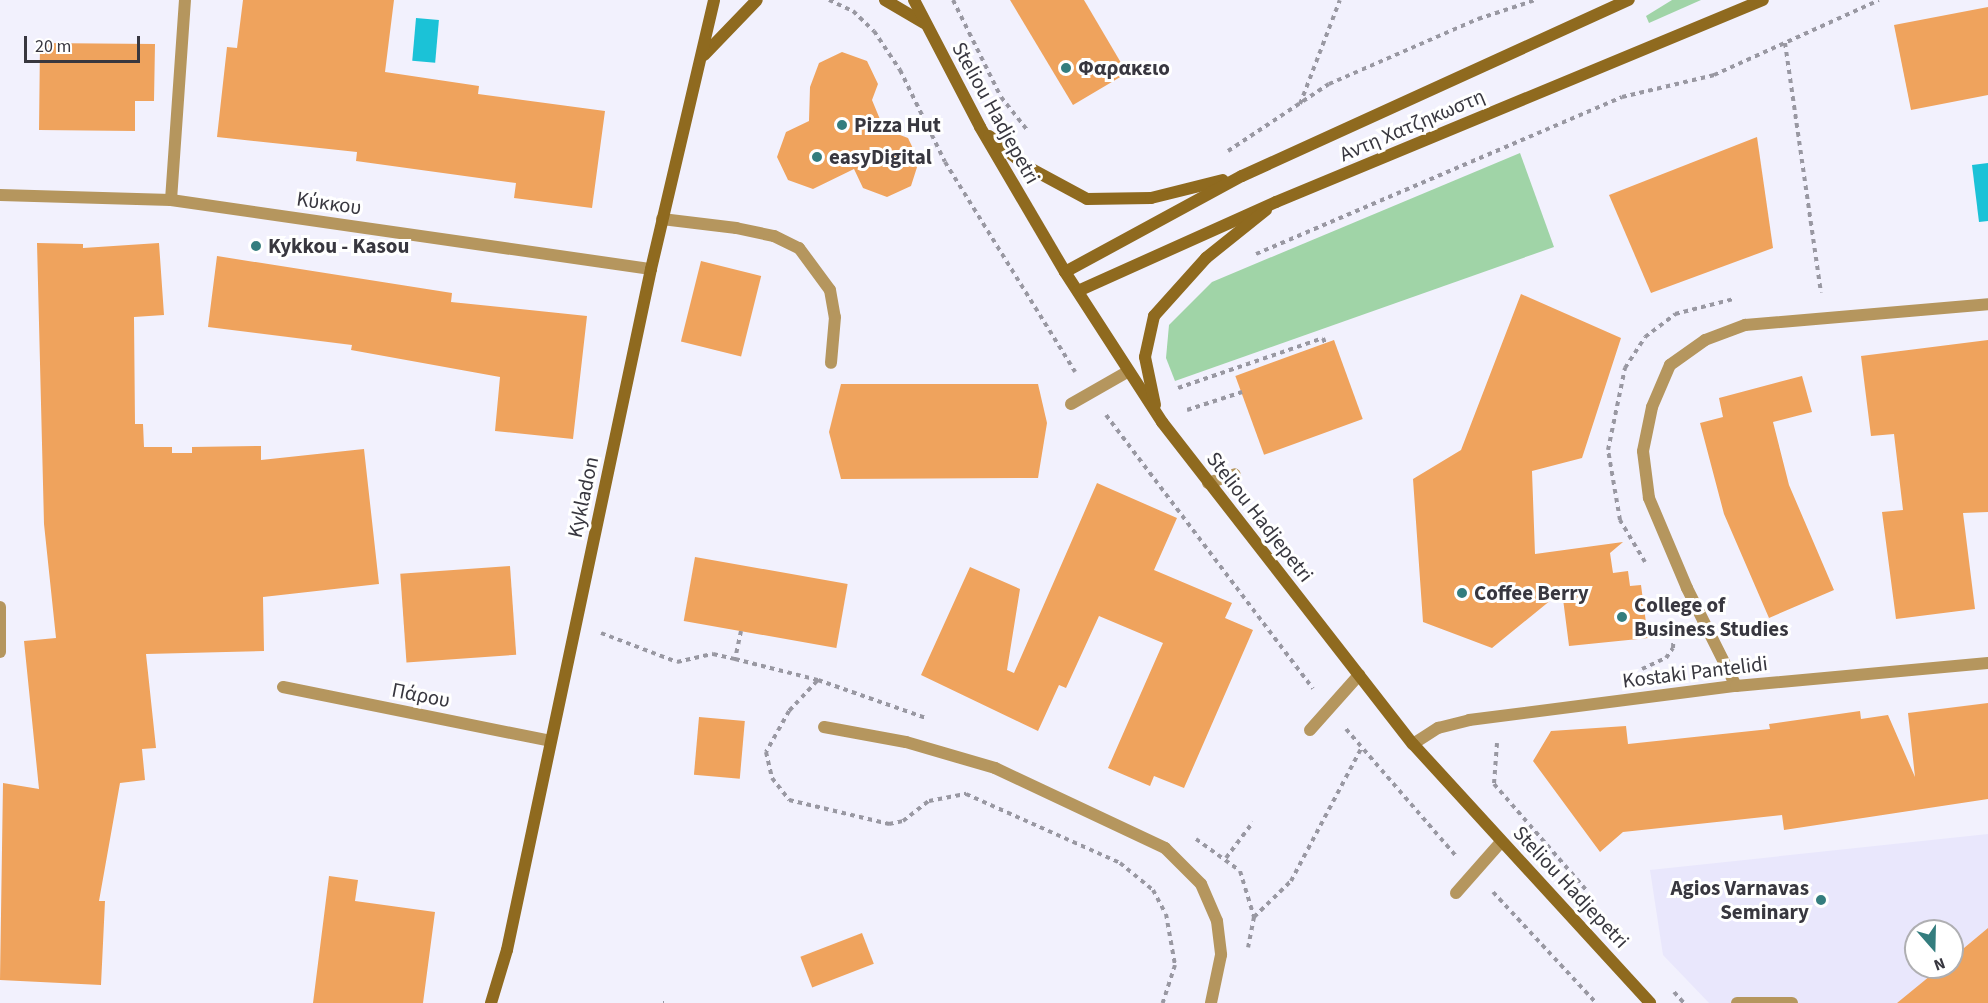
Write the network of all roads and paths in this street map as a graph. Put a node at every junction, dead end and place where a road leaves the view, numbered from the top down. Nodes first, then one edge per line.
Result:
1 (185, 0) edge
2 (714, 0) edge
3 (757, 0) edge
4 (829, 0) edge
5 (885, 0) edge
6 (914, 0) edge
7 (953, 0) edge
8 (1340, 0) edge
9 (1535, 0) edge
10 (1629, 0) edge
11 (1763, 0) edge
12 (1880, 0) edge
13 (924, 23) junction
14 (1785, 43) junction
15 (703, 56) junction
16 (1300, 104) junction
17 (980, 127) junction
18 (1029, 133) dead end
19 (1223, 154) dead end
20 (1242, 176) junction
21 (0, 195) edge
22 (171, 200) junction
23 (1276, 201) junction
24 (662, 219) junction
25 (1244, 259) dead end
26 (651, 269) junction
27 (1065, 272) junction
28 (1832, 290) dead end
29 (1078, 291) junction
30 (1821, 291) junction
31 (1811, 292) dead end
32 (1740, 298) dead end
33 (1988, 304) edge
34 (1825, 316) junction
35 (1325, 343) dead end
36 (831, 363) dead end
37 (1127, 372) junction
38 (1173, 390) dead end
39 (1242, 392) dead end
40 (1089, 394) junction
41 (1071, 404) dead end
42 (1187, 410) dead end
43 (1162, 422) junction
44 (1235, 474) dead end
45 (1208, 483) junction
46 (1648, 568) dead end
47 (0, 607) edge
48 (1672, 615) dead end
49 (589, 634) dead end
50 (0, 652) edge
51 (735, 659) dead end
52 (1988, 663) edge
53 (1642, 669) dead end
54 (1359, 675) junction
55 (818, 680) dead end
56 (1736, 686) junction
57 (283, 687) dead end
58 (1328, 708) junction
59 (824, 727) dead end
60 (1310, 730) dead end
61 (1500, 738) dead end
62 (551, 741) junction
63 (1413, 744) junction
64 (1362, 747) dead end
65 (1254, 822) dead end
66 (1501, 842) junction
67 (1226, 858) dead end
68 (1456, 892) dead end
69 (1590, 894) dead end
70 (1254, 917) dead end
71 (1668, 985) dead end
72 (491, 1003) edge
73 (1163, 1003) edge
74 (1210, 1003) edge
75 (1650, 1003) edge
76 (1684, 1003) edge
77 (1737, 1003) edge
78 (1792, 1003) edge

1 - 22 street
2 - 15 main road, Kykladon
3 - 15 main road
4 - 40 path
5 - 13 main road
6 - 13 main road, Steliou Hadjepetri
7 - 18 path
8 - 16 path
9 - 16 path
10 - 20 main road, Αντη Χατζηκωστη
11 - 23 main road, Αντη Χατζηκωστη
12 - 14 path
13 - 17 main road, Steliou Hadjepetri
14 - 25 path
14 - 30 path
15 - 24 main road, Kykladon
16 - 19 path
17 - 20 main road
17 - 27 main road, Steliou Hadjepetri
20 - 27 main road, Αντη Χατζηκωστη
21 - 22 street, Κύκκου
22 - 26 street, Κύκκου
23 - 29 main road, Αντη Χατζηκωστη
23 - 43 main road
24 - 26 main road, Kykladon
24 - 36 street
26 - 62 main road, Kykladon
27 - 29 main road, Steliou Hadjepetri
28 - 30 path
29 - 37 main road, Steliou Hadjepetri
30 - 31 path
30 - 34 path
32 - 46 path
33 - 34 street
34 - 56 street
35 - 38 path
37 - 40 street
37 - 43 main road, Steliou Hadjepetri
39 - 42 path
40 - 41 street
40 - 58 path
43 - 45 main road, Steliou Hadjepetri
44 - 45 street
45 - 54 main road, Steliou Hadjepetri
47 - 50 street
48 - 53 path
49 - 51 path
52 - 56 street, Kostaki Pantelidi
54 - 58 street
54 - 63 main road, Steliou Hadjepetri
55 - 73 path
56 - 63 street, Kostaki Pantelidi
57 - 62 street, Πάρου
58 - 60 street
59 - 74 street
61 - 69 path
62 - 72 main road, Kykladon
63 - 66 main road, Steliou Hadjepetri
64 - 70 path
65 - 67 path
66 - 68 street
66 - 75 main road, Steliou Hadjepetri
71 - 76 path
77 - 78 street

